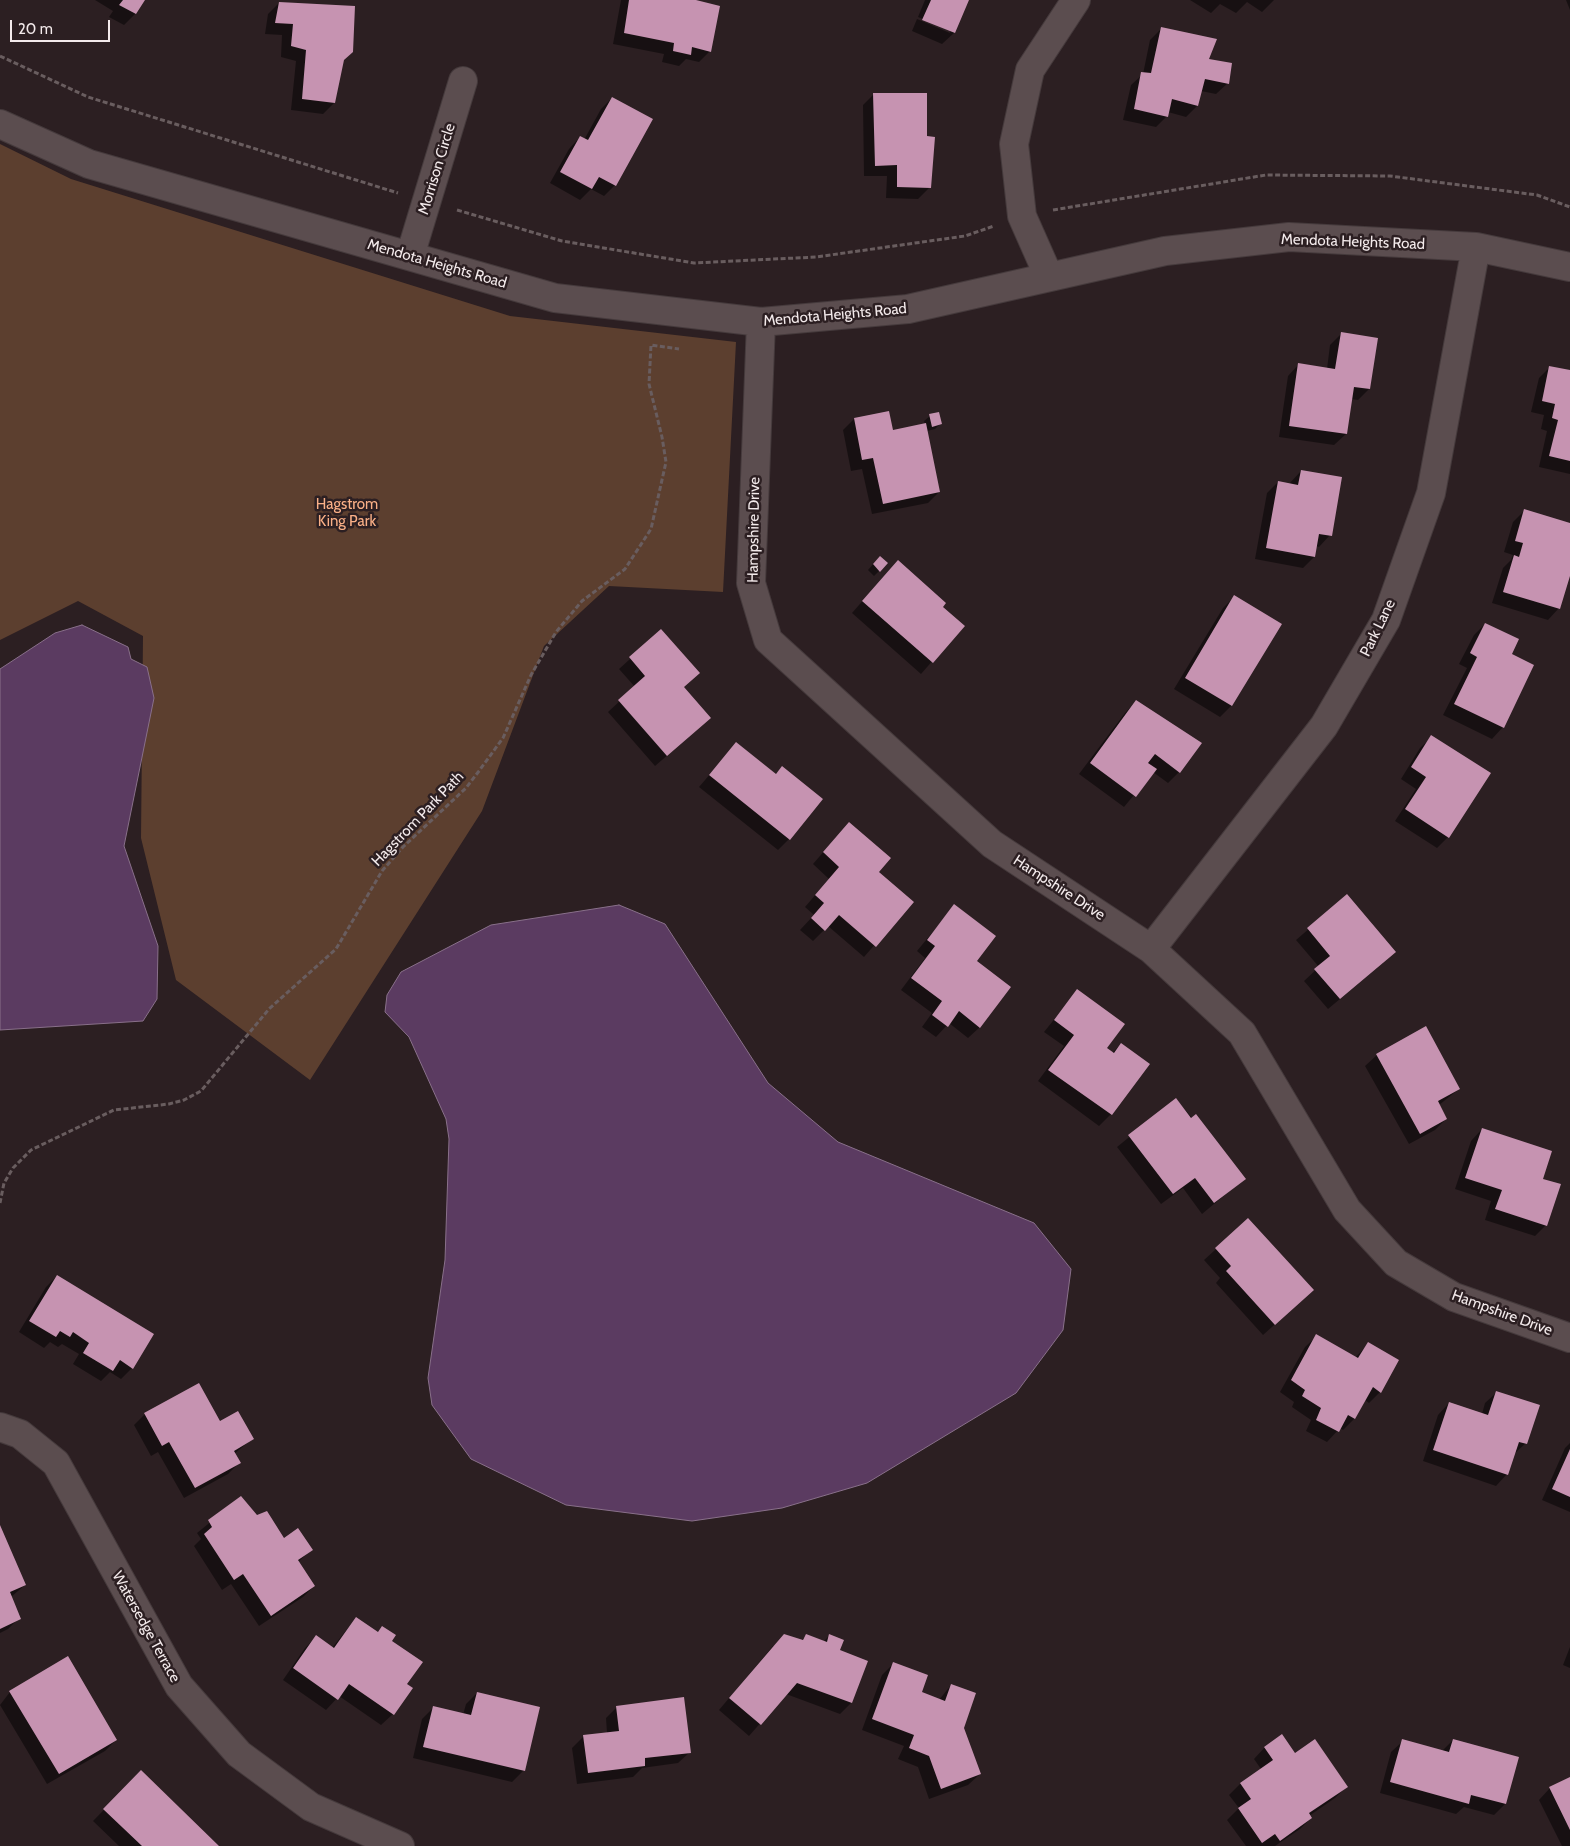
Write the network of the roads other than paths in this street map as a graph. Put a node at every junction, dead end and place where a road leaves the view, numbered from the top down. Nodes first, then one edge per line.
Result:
1 (1076, 0) edge
2 (463, 81) dead end
3 (0, 124) edge
4 (1476, 247) junction
5 (410, 256) junction
6 (1570, 268) edge
7 (1049, 277) junction
8 (761, 322) junction
9 (1151, 949) junction
10 (1570, 1338) edge
11 (0, 1427) edge
12 (400, 1846) edge

1 - 7 street
2 - 5 street, Morrison Circle
3 - 5 street, Mendota Heights Road
4 - 6 street, Mendota Heights Road
4 - 7 street, Mendota Heights Road
4 - 9 street, Park Lane
5 - 8 street, Mendota Heights Road
7 - 8 street, Mendota Heights Road
8 - 9 street, Hampshire Drive
9 - 10 street, Hampshire Drive
11 - 12 street, Watersedge Terrace

